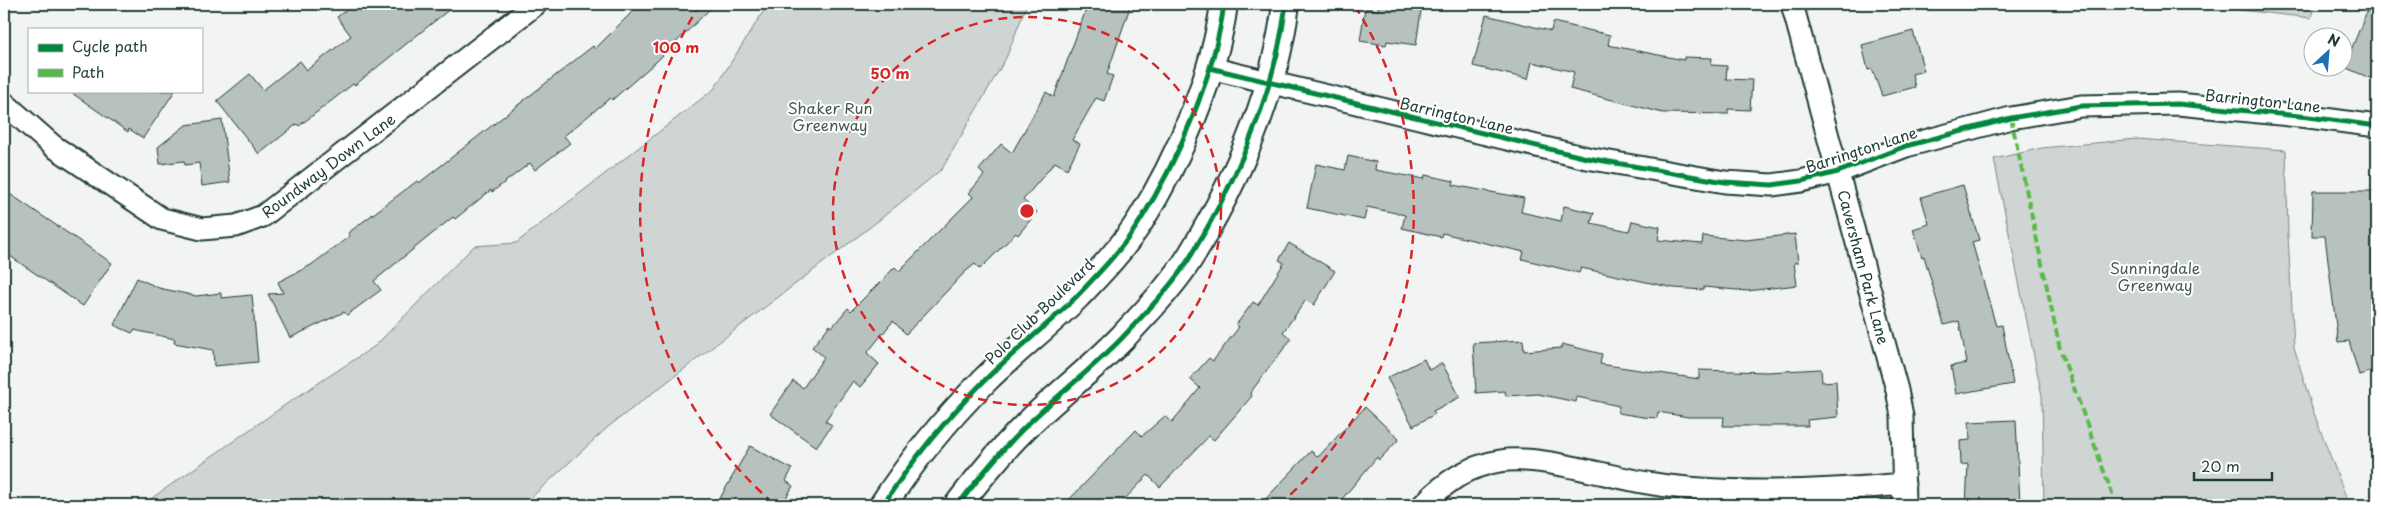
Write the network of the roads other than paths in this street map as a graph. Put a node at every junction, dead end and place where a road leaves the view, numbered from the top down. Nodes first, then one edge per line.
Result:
1 (536, 4) edge
2 (1224, 4) edge
3 (1286, 4) edge
4 (1792, 4) edge
5 (1210, 68) junction
6 (1269, 82) junction
7 (4, 103) edge
8 (2377, 126) edge
9 (1838, 172) junction
10 (1904, 484) junction
11 (883, 505) edge
12 (958, 505) edge
13 (1423, 505) edge
14 (1904, 505) edge

1 - 7 street, Roundway Down Lane
2 - 5 street, Polo Club Boulevard
3 - 6 street
4 - 9 street, Caversham Park Lane
5 - 6 street, Barrington Lane
5 - 11 street, Polo Club Boulevard
6 - 9 street, Barrington Lane
6 - 12 street
8 - 9 street, Barrington Lane
9 - 10 street, Caversham Park Lane
10 - 13 street
10 - 14 street, Caversham Park Lane

